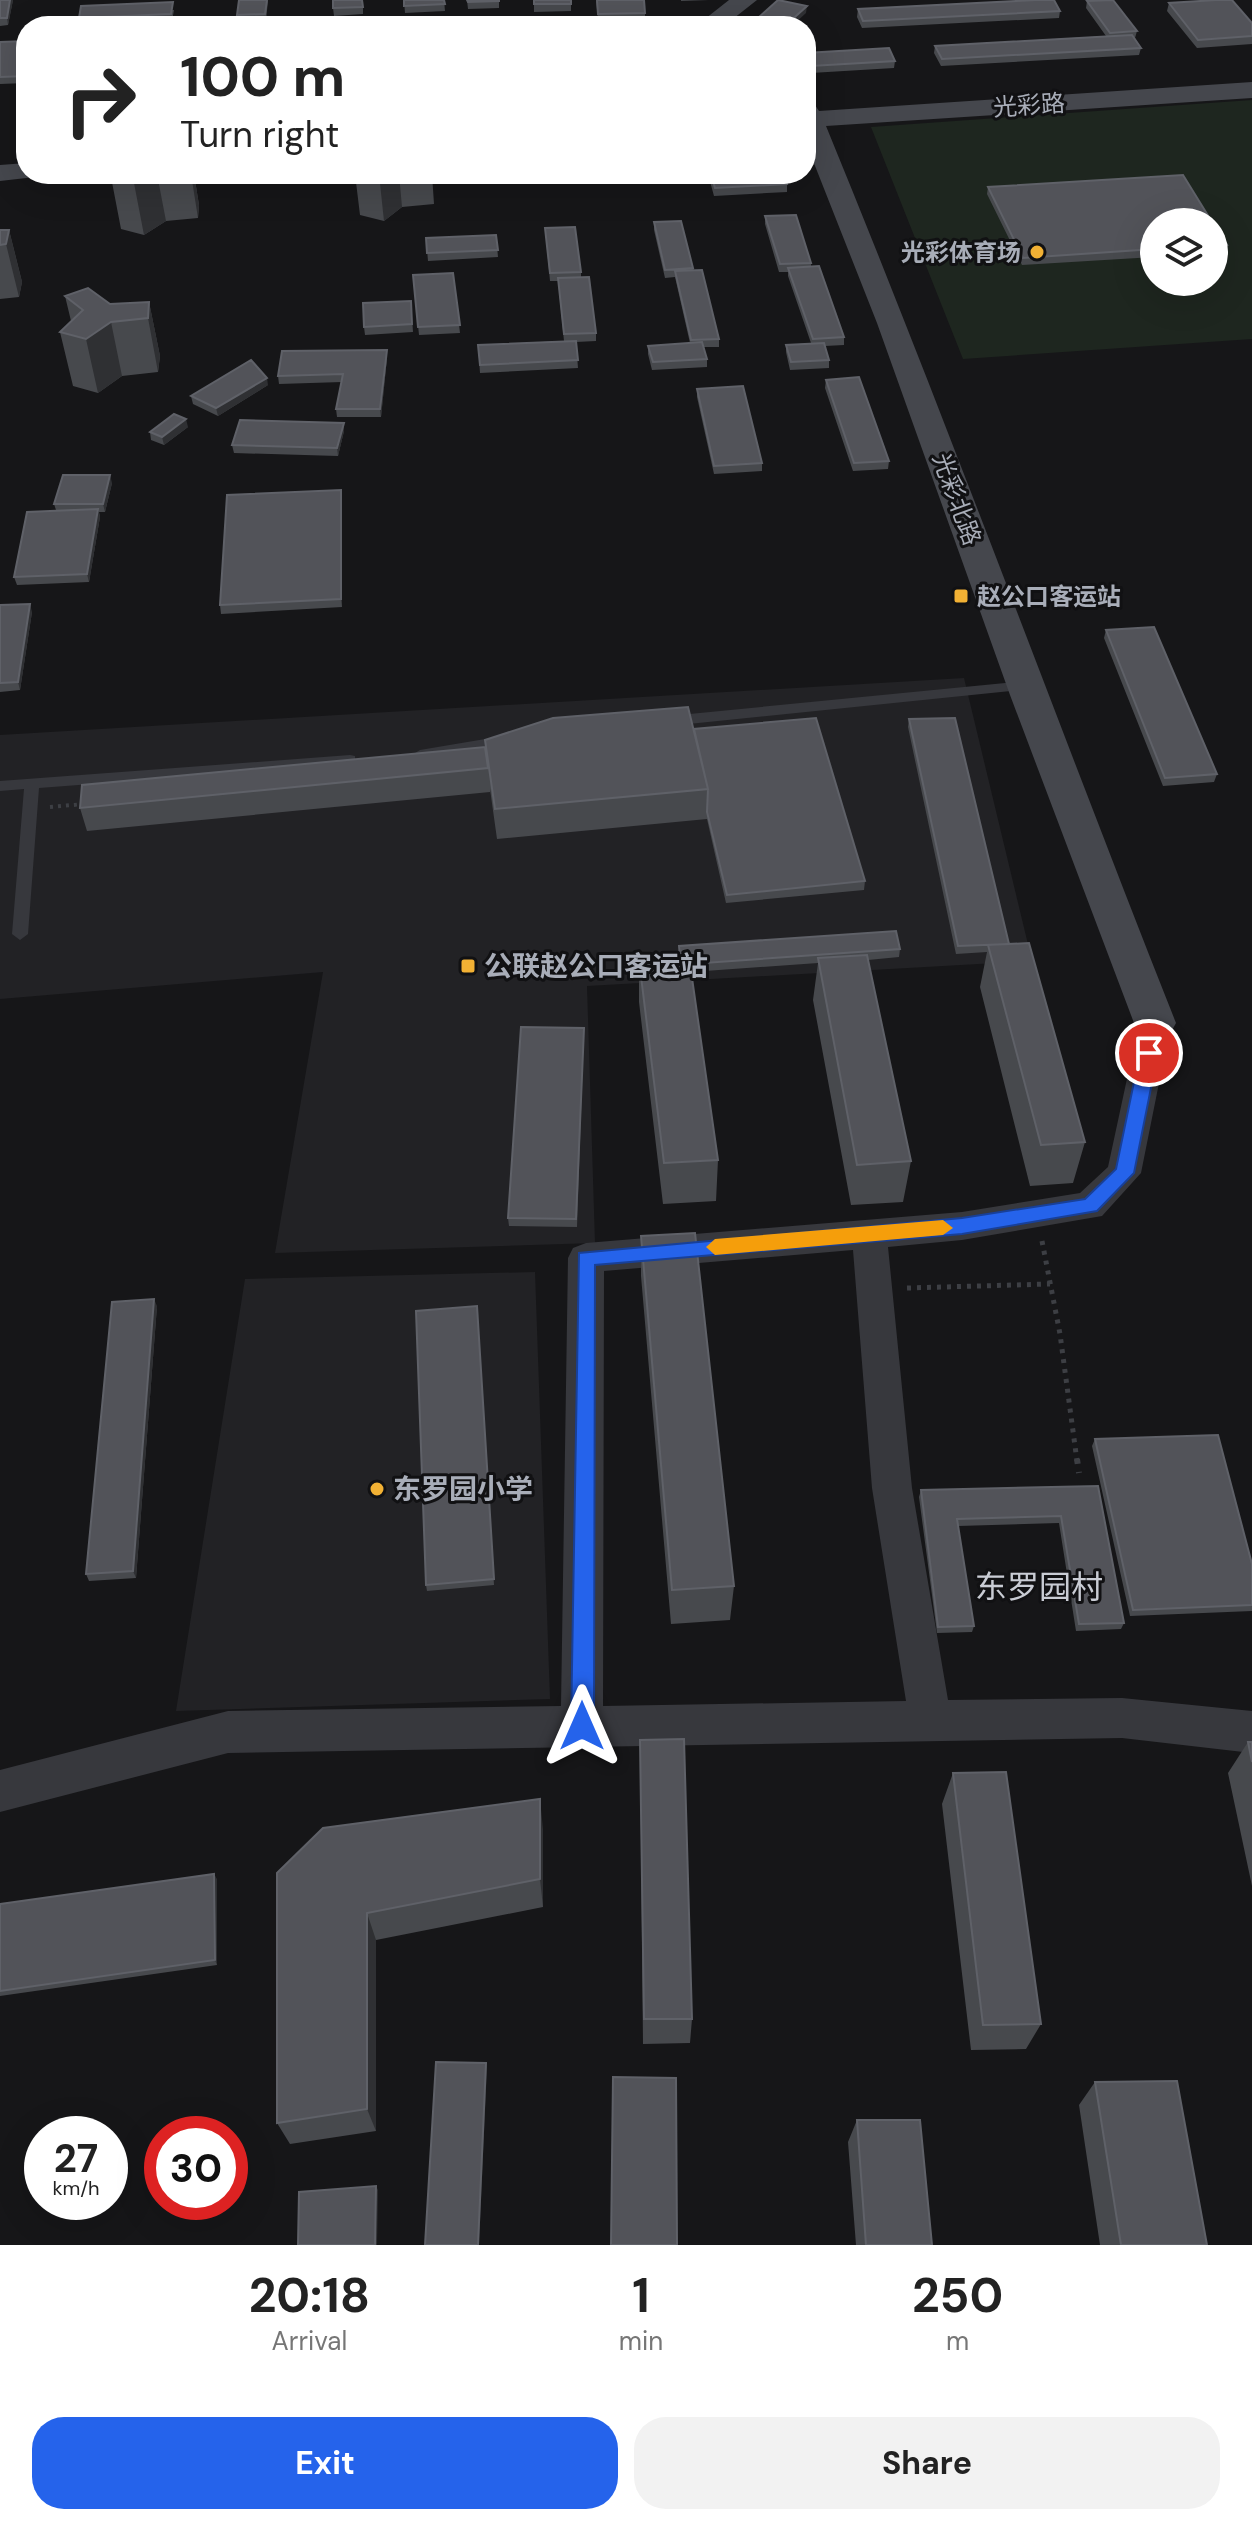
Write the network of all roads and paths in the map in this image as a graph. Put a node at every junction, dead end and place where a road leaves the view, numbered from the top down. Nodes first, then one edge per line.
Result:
1 (745, 0) edge
2 (722, 16) edge
3 (1252, 70) edge
4 (1252, 90) edge
5 (816, 111) edge
6 (816, 112) edge
7 (816, 134) edge
8 (1025, 686) junction
9 (655, 723) edge
10 (533, 737) edge
11 (398, 757) edge
12 (366, 759) edge
13 (32, 784) junction
14 (0, 786) edge
15 (20, 934) dead end
16 (1155, 1023) joint
17 (1037, 1214) junction
18 (869, 1234) junction
19 (1050, 1284) junction
20 (874, 1289) junction
21 (1079, 1473) dead end
22 (930, 1721) junction
23 (582, 1726) junction
24 (1252, 1732) edge
25 (0, 1791) edge

1 - 2 street
3 - 5 street, 光彩路
4 - 6 street, 光彩路
7 - 8 street, 光彩北路
8 - 9 lane
8 - 16 street, 光彩北路
10 - 11 lane
12 - 13 lane
13 - 14 lane
13 - 15 lane
16 - 17 street
17 - 18 street
17 - 19 path
18 - 20 street
18 - 23 street
19 - 20 path
19 - 21 path
20 - 22 street
22 - 23 street
22 - 24 street
23 - 25 street

